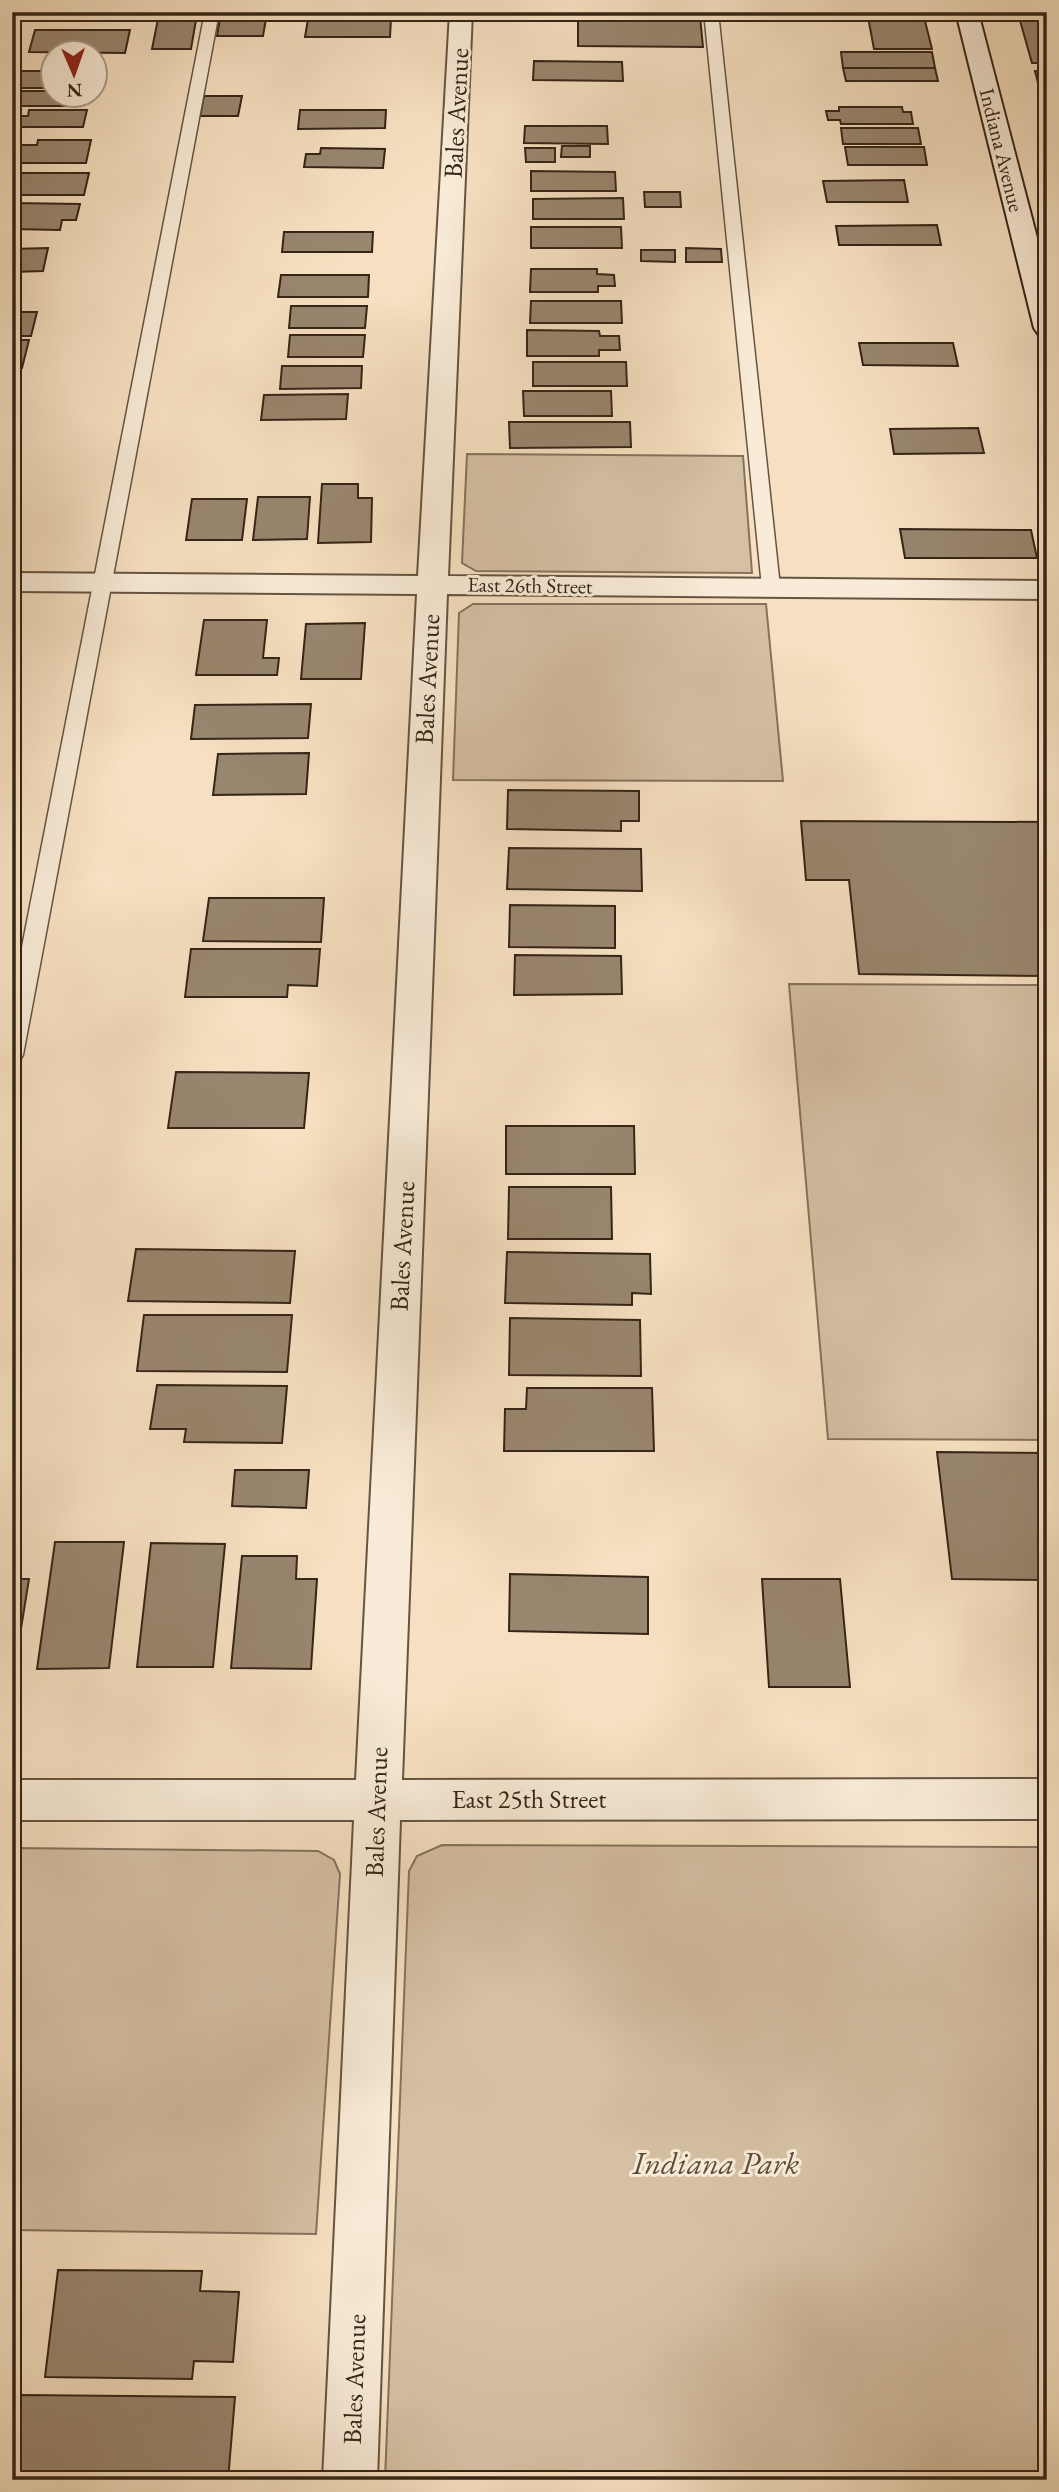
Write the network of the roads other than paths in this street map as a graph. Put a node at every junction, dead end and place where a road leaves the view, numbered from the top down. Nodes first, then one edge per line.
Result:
1 (212, 12) edge
2 (461, 12) edge
3 (711, 12) edge
4 (967, 12) edge
5 (1047, 328) edge
6 (12, 582) edge
7 (101, 582) junction
8 (431, 584) junction
9 (771, 587) junction
10 (1047, 590) edge
11 (12, 1055) edge
12 (376, 1798) junction
13 (12, 1800) edge
14 (1047, 1800) edge
15 (349, 2480) edge

1 - 7 lane
2 - 8 street, Bales Avenue
3 - 9 lane
4 - 5 street, Indiana Avenue
6 - 7 street, East 26th Street
7 - 8 street, East 26th Street
7 - 11 lane
8 - 9 street, East 26th Street
8 - 12 street, Bales Avenue
9 - 10 street, East 26th Street
12 - 13 street, East 25th Street
12 - 14 street, East 25th Street
12 - 15 street, Bales Avenue

